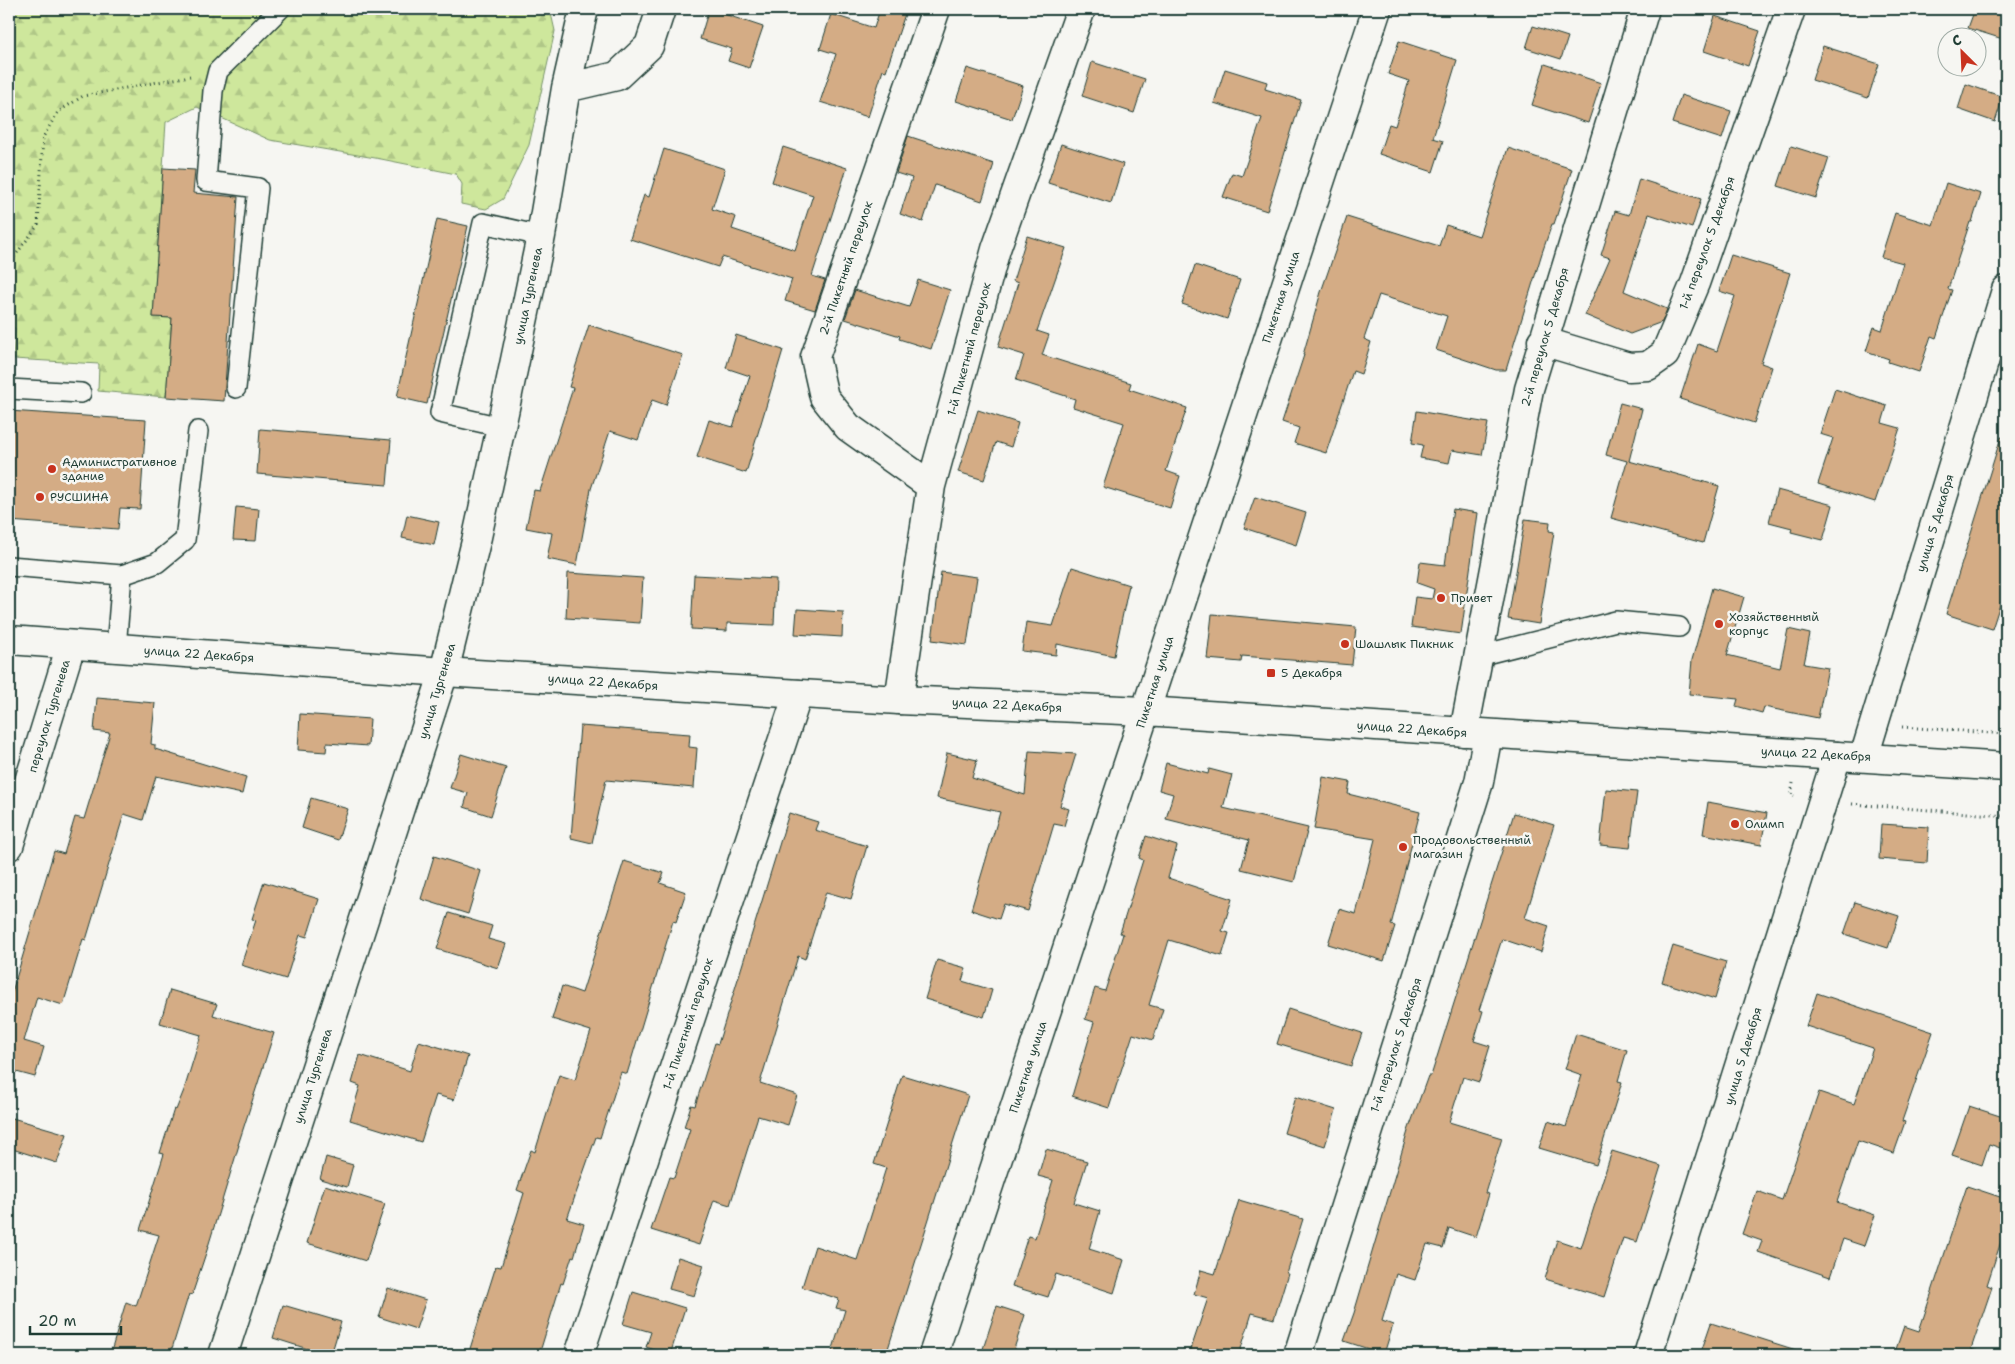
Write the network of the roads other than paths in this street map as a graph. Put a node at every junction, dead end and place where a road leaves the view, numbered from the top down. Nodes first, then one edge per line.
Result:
1 (280, 9) edge
2 (584, 9) edge
3 (661, 9) edge
4 (936, 9) edge
5 (1081, 9) edge
6 (1377, 9) edge
7 (1646, 9) edge
8 (1791, 9) edge
9 (566, 88) junction
10 (541, 236) junction
11 (2006, 290) edge
12 (1542, 341) junction
13 (236, 388) dead end
14 (9, 389) edge
15 (81, 393) dead end
16 (501, 426) junction
17 (198, 431) dead end
18 (931, 486) junction
19 (9, 566) edge
20 (122, 574) junction
21 (1679, 627) dead end
22 (9, 640) edge
23 (71, 644) junction
24 (116, 648) junction
25 (1478, 656) junction
26 (444, 672) junction
27 (798, 694) junction
28 (899, 700) junction
29 (1145, 711) junction
30 (1476, 733) junction
31 (1837, 756) junction
32 (1864, 757) junction
33 (2006, 768) edge
34 (9, 846) edge
35 (223, 1355) edge
36 (578, 1355) edge
37 (933, 1355) edge
38 (1298, 1355) edge
39 (1648, 1355) edge

1 - 13 lane
2 - 9 street, улица Тургенева
3 - 9 street
4 - 18 street, 2-й Пикетный переулок
5 - 18 street, 1-й Пикетный переулок
6 - 29 street, Пикетная улица
7 - 12 street, 2-й переулок 5 Декабря
8 - 12 street, 1-й переулок 5 Декабря
9 - 10 street, улица Тургенева
10 - 16 street, улица Тургенева
10 - 16 lane
11 - 32 street, улица 5 Декабря
12 - 25 street, 2-й переулок 5 Декабря
14 - 15 lane
16 - 26 street, улица Тургенева
17 - 20 lane
18 - 28 street, 1-й Пикетный переулок
19 - 20 lane
20 - 24 lane
21 - 25 lane
22 - 23 street, улица 22 Декабря
23 - 24 street, улица 22 Декабря
23 - 34 street, переулок Тургенева
24 - 26 street, улица 22 Декабря
25 - 30 street, 2-й переулок 5 Декабря
26 - 27 street, улица 22 Декабря
26 - 35 street, улица Тургенева
27 - 28 street, улица 22 Декабря
27 - 36 street, 1-й Пикетный переулок
28 - 29 street, улица 22 Декабря
29 - 30 street, улица 22 Декабря
29 - 37 street, Пикетная улица
30 - 31 street, улица 22 Декабря
30 - 38 street, 1-й переулок 5 Декабря
31 - 32 street, улица 22 Декабря
31 - 39 street, улица 5 Декабря
32 - 33 street, улица 22 Декабря

